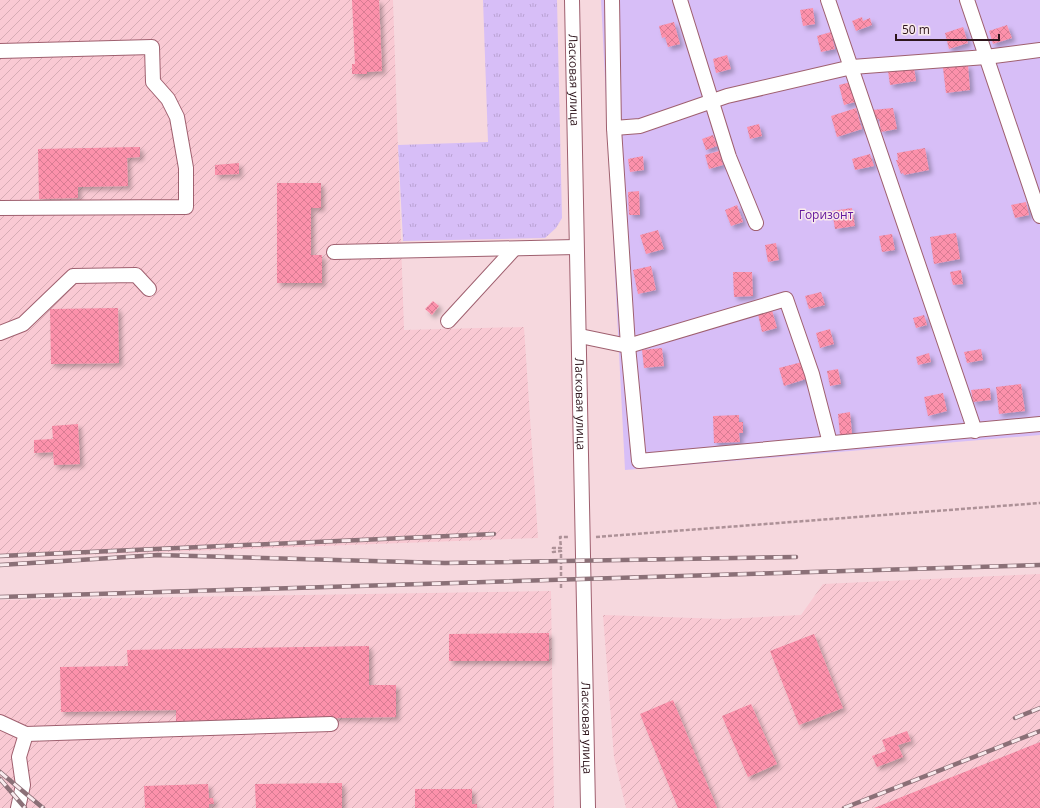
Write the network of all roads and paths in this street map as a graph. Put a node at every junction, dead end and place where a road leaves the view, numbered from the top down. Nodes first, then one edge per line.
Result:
1 (572, 0) edge
2 (612, 0) edge
3 (680, 0) edge
4 (828, 0) edge
5 (968, 0) edge
6 (1040, 50) edge
7 (0, 51) edge
8 (986, 57) junction
9 (852, 67) junction
10 (712, 102) junction
11 (614, 128) junction
12 (0, 208) edge
13 (1040, 216) edge
14 (756, 223) dead end
15 (576, 247) junction
16 (514, 249) junction
17 (334, 252) dead end
18 (149, 289) dead end
19 (448, 320) dead end
20 (0, 333) edge
21 (580, 336) junction
22 (628, 346) junction
23 (1040, 424) edge
24 (975, 431) junction
25 (830, 443) junction
26 (1040, 503) edge
27 (583, 538) junction
28 (561, 588) dead end
29 (0, 722) edge
30 (331, 724) dead end
31 (26, 734) junction
32 (18, 808) edge
33 (588, 808) edge

1 - 15 street, Ласковая улица
2 - 11 street
3 - 10 street
4 - 9 street
5 - 8 street
6 - 8 street
7 - 12 street
8 - 9 street
8 - 13 street
9 - 10 street
9 - 24 street
10 - 11 street
10 - 14 street
11 - 22 street
15 - 16 street
15 - 21 street, Ласковая улица
16 - 17 street
16 - 19 street
18 - 20 street
21 - 22 street
21 - 27 street, Ласковая улица
22 - 25 street
22 - 25 street
23 - 24 street
24 - 25 street
26 - 27 path
27 - 28 path
27 - 33 street, Ласковая улица
29 - 31 street
30 - 31 street
31 - 32 street

